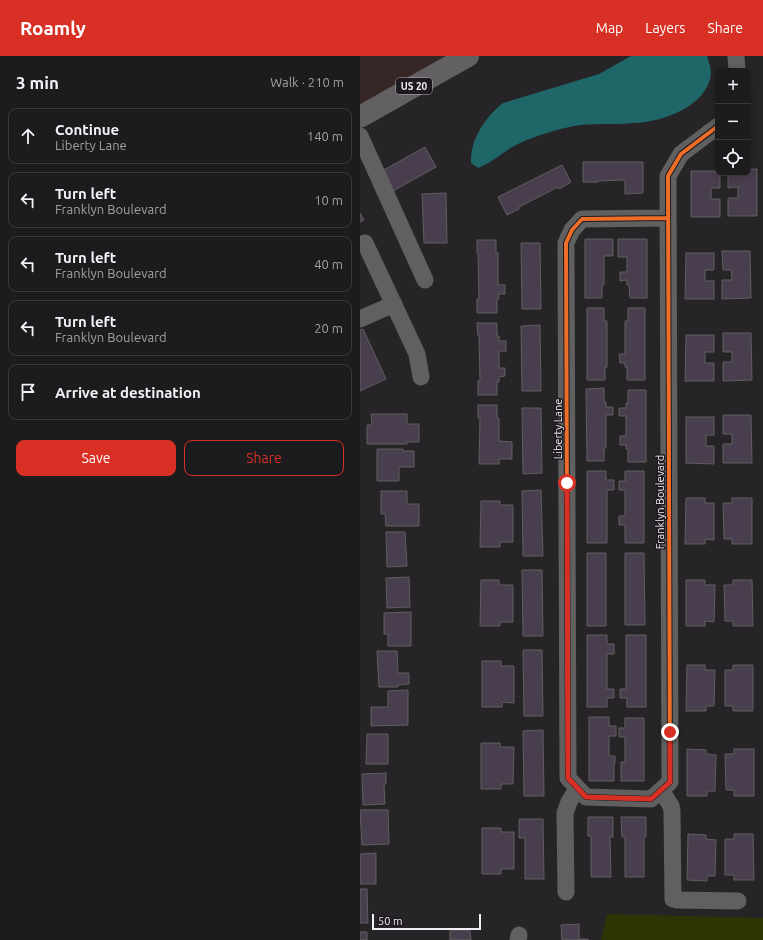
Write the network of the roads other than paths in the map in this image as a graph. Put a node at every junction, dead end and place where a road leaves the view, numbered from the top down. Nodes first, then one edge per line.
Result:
1 (468, 56) edge
2 (736, 56) edge
3 (737, 68) edge
4 (360, 117) edge
5 (715, 128) edge
6 (360, 136) edge
7 (667, 218) junction
8 (365, 243) dead end
9 (425, 280) dead end
10 (394, 304) junction
11 (360, 319) edge
12 (421, 377) dead end
13 (573, 783) junction
14 (661, 790) junction
15 (566, 892) dead end
16 (738, 901) dead end

1 - 4 main road, US 20
2 - 3 street
5 - 7 street, Franklyn Boulevard
6 - 9 street
7 - 13 street, Liberty Lane
7 - 14 street, Franklyn Boulevard
8 - 10 street
10 - 11 street
10 - 12 street
13 - 14 street
13 - 15 street
14 - 16 street

